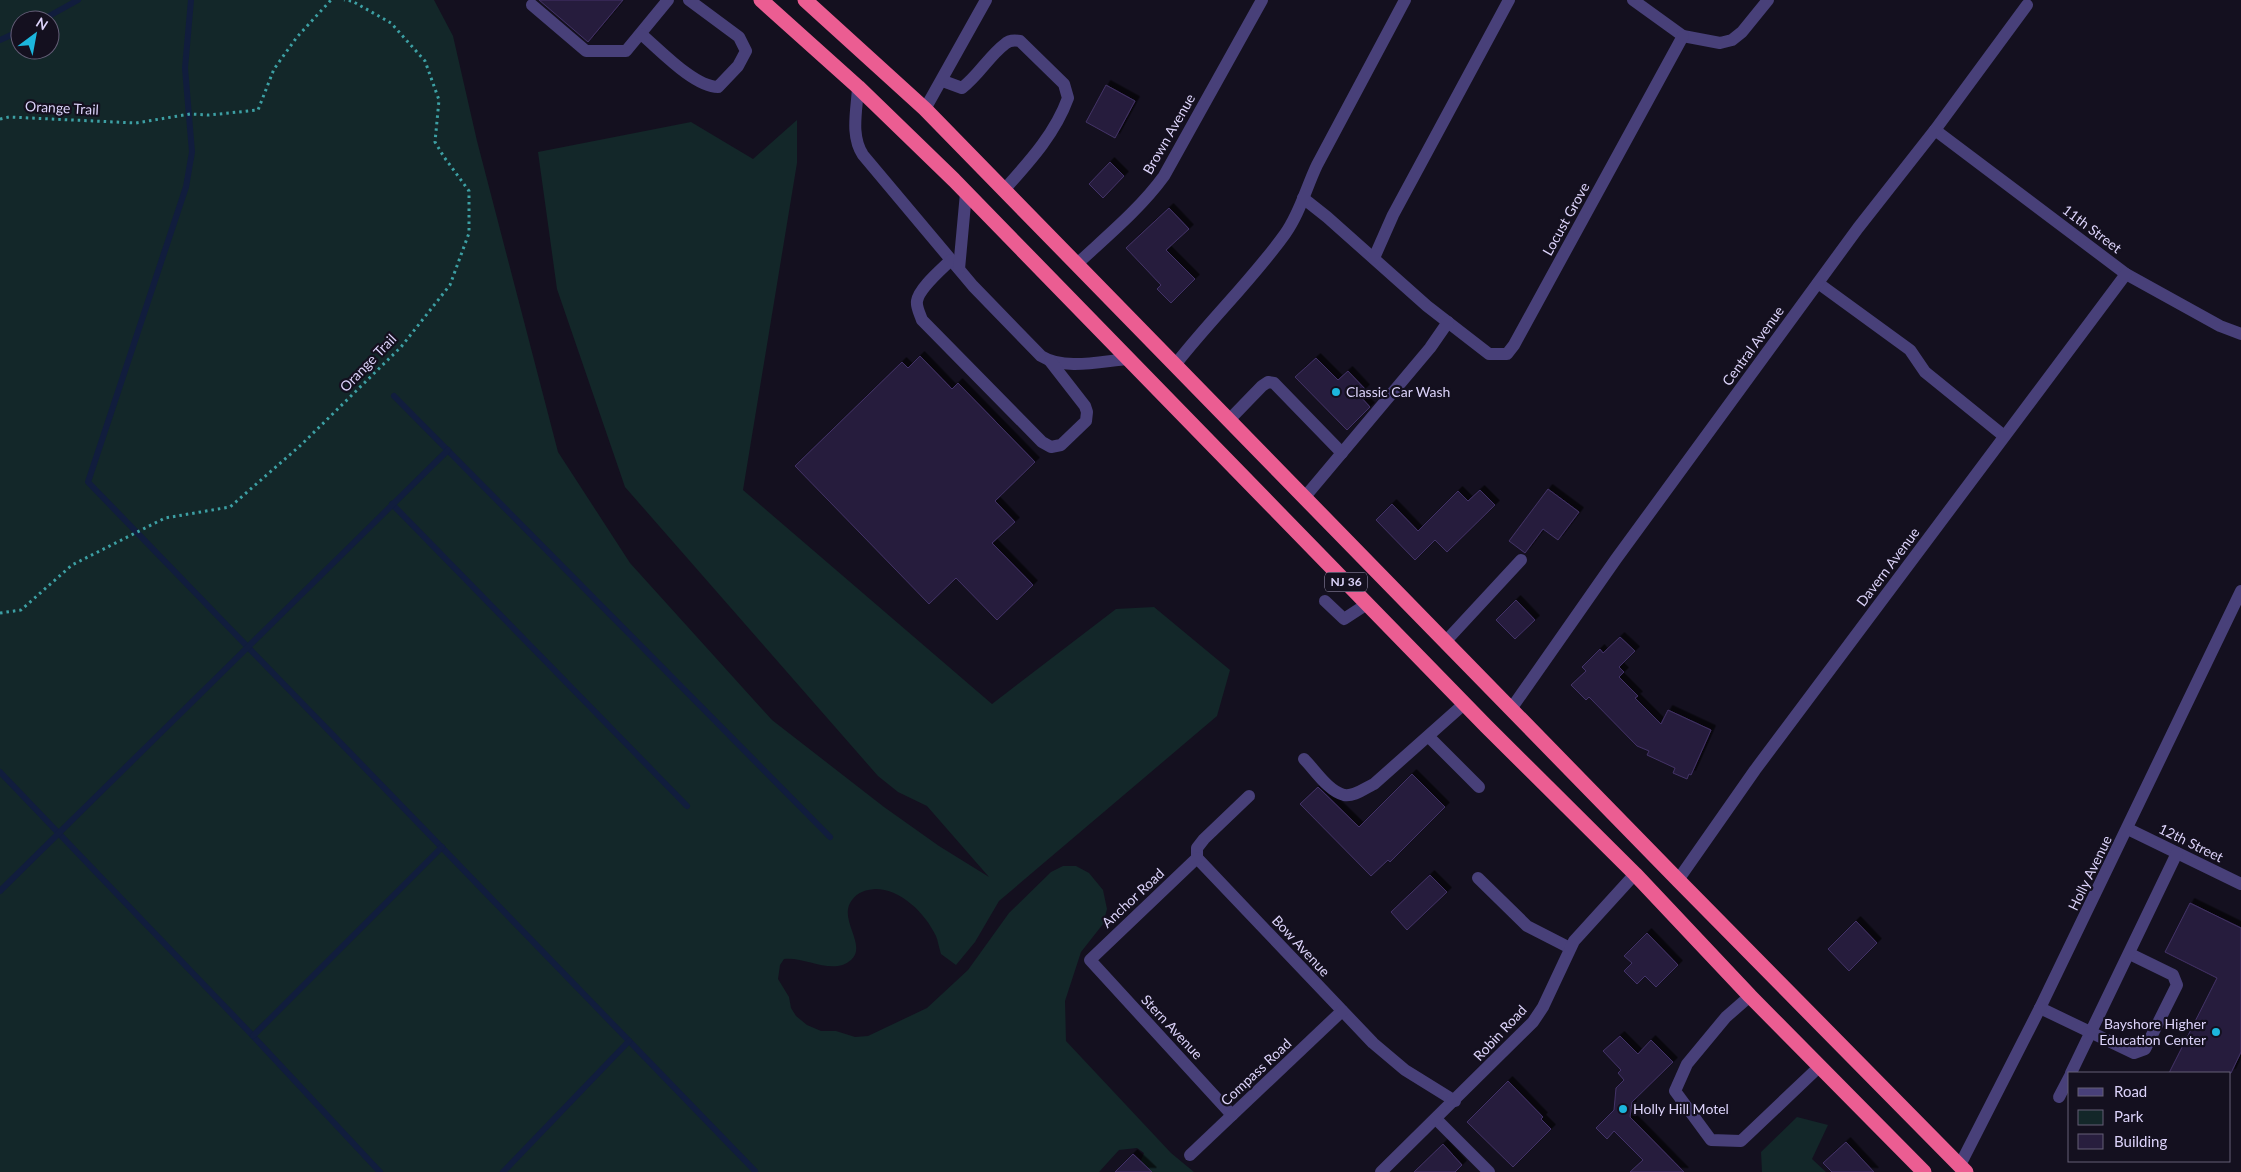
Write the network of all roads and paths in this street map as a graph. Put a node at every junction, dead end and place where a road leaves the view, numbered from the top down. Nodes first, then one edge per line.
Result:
1 (331, 0) edge
2 (344, 0) edge
3 (668, 0) edge
4 (689, 0) edge
5 (761, 0) edge
6 (805, 0) edge
7 (986, 0) edge
8 (1262, 0) edge
9 (1405, 0) edge
10 (1509, 0) edge
11 (1633, 0) edge
12 (1768, 0) edge
13 (532, 5) dead end
14 (2027, 5) dead end
15 (641, 34) junction
16 (1683, 36) junction
17 (943, 80) junction
18 (858, 87) junction
19 (925, 109) junction
20 (0, 119) edge
21 (1935, 130) junction
22 (1004, 190) junction
23 (966, 193) junction
24 (1303, 198) junction
25 (1374, 258) junction
26 (955, 264) junction
27 (1077, 264) junction
28 (2126, 274) junction
29 (1818, 283) junction
30 (1448, 322) junction
31 (2241, 334) edge
32 (1128, 359) junction
33 (1050, 362) junction
34 (1175, 365) junction
35 (1229, 420) junction
36 (2004, 436) junction
37 (1342, 453) junction
38 (1304, 498) junction
39 (1521, 560) dead end
40 (2241, 591) edge
41 (1325, 600) dead end
42 (1367, 604) junction
43 (0, 613) edge
44 (1445, 642) junction
45 (1464, 704) junction
46 (1510, 709) junction
47 (1428, 737) junction
48 (1304, 759) dead end
49 (1479, 787) dead end
50 (1249, 796) dead end
51 (2128, 829) junction
52 (2178, 853) junction
53 (1197, 858) junction
54 (1635, 874) junction
55 (1478, 878) dead end
56 (1678, 880) junction
57 (2241, 884) edge
58 (1570, 948) junction
59 (2130, 954) junction
60 (1090, 960) joint
61 (1750, 996) junction
62 (2040, 1008) junction
63 (1342, 1011) junction
64 (2091, 1032) junction
65 (1820, 1066) junction
66 (2071, 1072) edge
67 (2068, 1078) edge
68 (2059, 1097) dead end
69 (1454, 1101) junction
70 (1232, 1115) junction
71 (1436, 1119) junction
72 (1190, 1155) dead end
73 (1963, 1169) edge
74 (1922, 1171) edge
75 (1381, 1172) edge
76 (1489, 1172) edge

1 - 20 path, Orange Trail
2 - 43 path, Orange Trail
3 - 15 street
4 - 15 street
5 - 18 highway, NJ 36
6 - 19 highway, NJ 36
7 - 17 street
8 - 27 street, Brown Avenue
9 - 24 street
10 - 25 street
11 - 16 street
12 - 16 street
13 - 15 street
14 - 21 street, Central Avenue
16 - 30 street, Locust Grove
17 - 19 street
17 - 22 street
18 - 23 highway, NJ 36
18 - 26 street
19 - 22 highway, NJ 36
21 - 28 street, 11th Street
21 - 29 street, Central Avenue
22 - 27 highway, NJ 36
23 - 26 street
23 - 32 highway, NJ 36
24 - 25 street, Locust Grove
24 - 34 street
25 - 30 street, Locust Grove
26 - 33 street
26 - 33 street
27 - 34 highway, NJ 36
28 - 31 street, 11th Street
28 - 36 street, Davern Avenue
29 - 36 street
29 - 46 street, Central Avenue
30 - 37 street
32 - 33 street
32 - 42 highway, NJ 36
34 - 35 highway, NJ 36
35 - 37 street
35 - 38 highway, NJ 36
36 - 56 street, Davern Avenue
37 - 38 street
38 - 44 highway, NJ 36
39 - 44 street
40 - 51 street, Holly Avenue
41 - 42 street
42 - 45 highway, NJ 36
44 - 46 highway, NJ 36
45 - 47 street
45 - 54 highway, NJ 36
46 - 56 highway, NJ 36
47 - 48 street
47 - 49 street
50 - 53 street
51 - 52 street, 12th Street
51 - 62 street, Holly Avenue
52 - 57 street, 12th Street
52 - 59 street
53 - 60 street, Anchor Road
53 - 63 street, Bow Avenue
54 - 58 street, Robin Road
54 - 61 highway, NJ 36
55 - 58 street
56 - 73 highway, NJ 36
58 - 69 street, Robin Road
59 - 64 street
59 - 64 street
60 - 70 street, Stern Avenue
61 - 65 highway, NJ 36
61 - 65 street
62 - 64 street
62 - 73 street, Holly Avenue
63 - 69 street, Bow Avenue
63 - 70 street, Compass Road
64 - 66 street
65 - 74 highway, NJ 36
67 - 68 street
69 - 71 street, Robin Road
70 - 72 street, Compass Road
71 - 75 street, Robin Road
71 - 76 street

